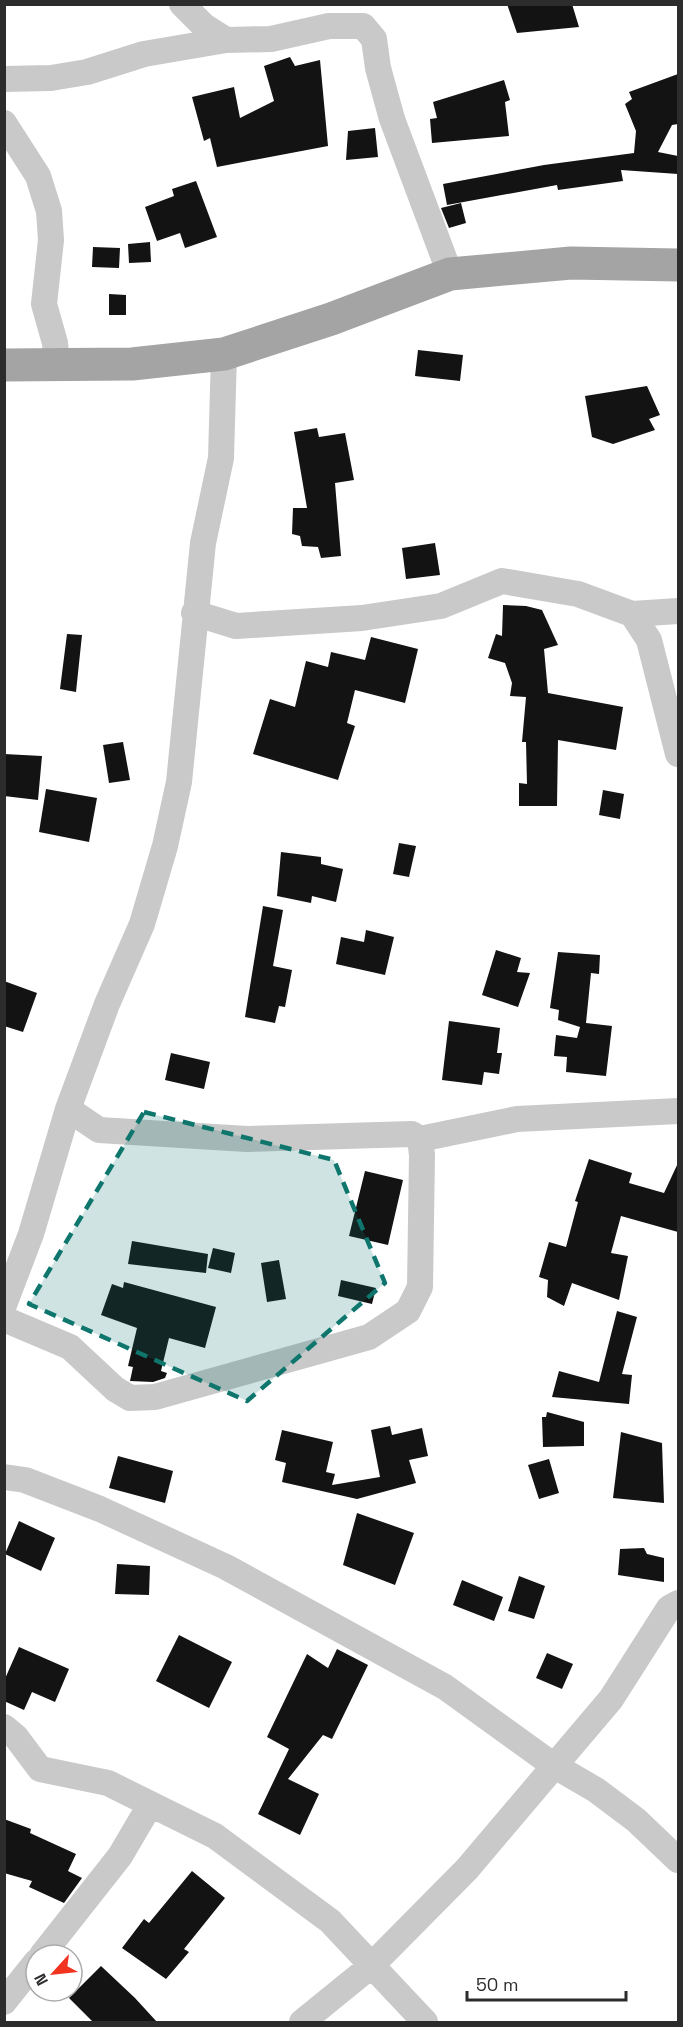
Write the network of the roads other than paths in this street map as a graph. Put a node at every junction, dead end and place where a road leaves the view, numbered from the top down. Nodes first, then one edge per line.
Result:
1 (182, 4) edge
2 (226, 40) junction
3 (4, 79) edge
4 (4, 123) edge
5 (678, 265) edge
6 (450, 274) junction
7 (224, 354) junction
8 (57, 364) junction
9 (4, 365) edge
10 (678, 611) edge
11 (194, 613) junction
12 (632, 614) junction
13 (678, 753) edge
14 (68, 1109) junction
15 (678, 1111) edge
16 (420, 1139) junction
17 (4, 1305) edge
18 (4, 1318) edge
19 (4, 1477) edge
20 (678, 1603) edge
21 (4, 1727) edge
22 (553, 1765) junction
23 (150, 1805) junction
24 (678, 1860) edge
25 (51, 1943) edge
26 (371, 1966) junction
27 (24, 1977) edge
28 (4, 2002) edge
29 (302, 2022) edge
30 (425, 2022) edge

1 - 2 street
2 - 3 street
2 - 6 street
4 - 8 street
5 - 6 main road
6 - 7 main road
7 - 8 main road
7 - 11 street
8 - 9 main road
10 - 12 street
11 - 12 street
11 - 14 street
12 - 13 street
14 - 16 street
14 - 17 street
15 - 16 street
16 - 18 street
19 - 22 street
20 - 22 street
21 - 23 street
22 - 24 street
22 - 26 street
23 - 25 street
23 - 26 street
26 - 29 street
26 - 30 street
27 - 28 street

